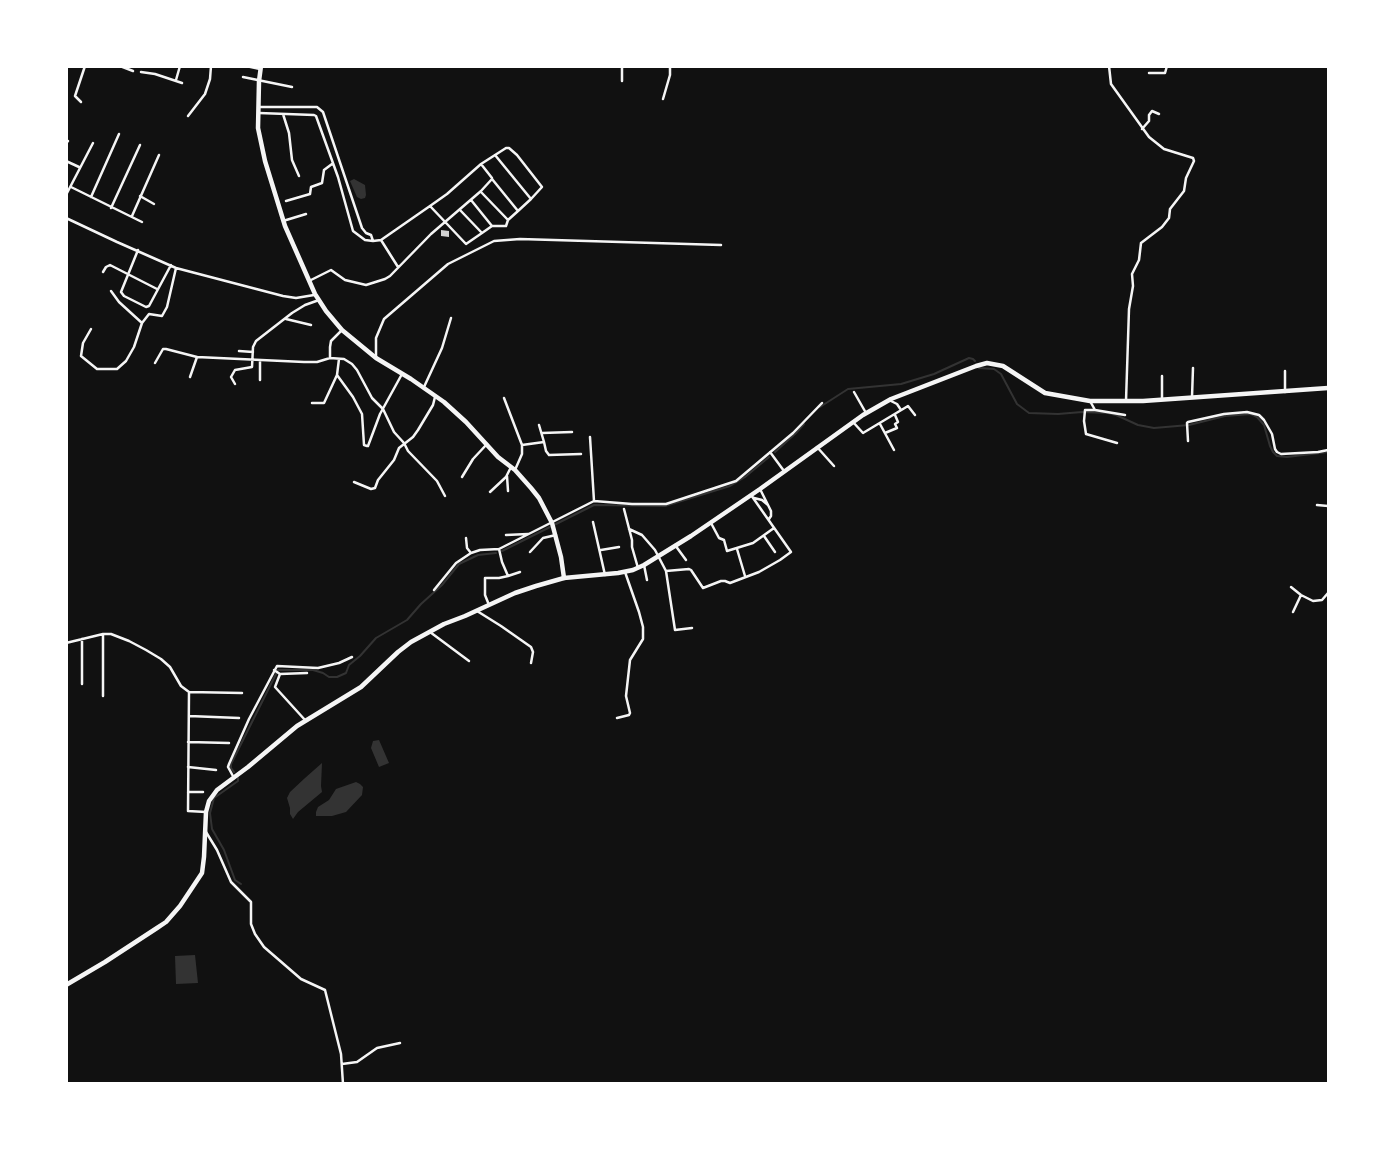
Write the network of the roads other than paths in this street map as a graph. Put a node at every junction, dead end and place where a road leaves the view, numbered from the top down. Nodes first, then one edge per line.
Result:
1 (85, 66) edge
2 (180, 66) edge
3 (211, 66) edge
4 (246, 66) edge
5 (622, 66) edge
6 (670, 66) edge
7 (859, 66) edge
8 (864, 66) edge
9 (1109, 66) edge
10 (1167, 66) edge
11 (123, 67) edge
12 (260, 68) edge
13 (133, 71) dead end
14 (141, 72) dead end
15 (1149, 74) dead end
16 (243, 77) dead end
17 (259, 81) junction
18 (175, 82) junction
19 (622, 82) dead end
20 (182, 83) dead end
21 (292, 87) dead end
22 (663, 99) dead end
23 (81, 102) dead end
24 (258, 107) junction
25 (258, 113) junction
26 (283, 114) junction
27 (1159, 114) dead end
28 (188, 116) dead end
29 (1142, 129) junction
30 (120, 134) dead end
31 (93, 143) dead end
32 (140, 145) dead end
33 (159, 155) dead end
34 (495, 155) junction
35 (66, 161) edge
36 (332, 164) junction
37 (481, 164) junction
38 (80, 168) junction
39 (299, 176) dead end
40 (492, 178) junction
41 (71, 187) junction
42 (481, 191) junction
43 (66, 195) edge
44 (141, 196) junction
45 (91, 197) junction
46 (531, 199) junction
47 (471, 200) junction
48 (286, 201) dead end
49 (154, 204) dead end
50 (430, 206) junction
51 (111, 208) junction
52 (460, 210) junction
53 (518, 211) junction
54 (306, 214) dead end
55 (131, 217) junction
56 (66, 218) edge
57 (508, 220) junction
58 (283, 221) junction
59 (142, 222) dead end
60 (447, 222) junction
61 (492, 226) junction
62 (482, 233) junction
63 (381, 240) junction
64 (373, 241) junction
65 (721, 245) dead end
66 (138, 250) junction
67 (171, 265) junction
68 (398, 267) junction
69 (176, 268) junction
70 (103, 272) dead end
71 (128, 276) junction
72 (310, 281) junction
73 (157, 290) junction
74 (111, 291) dead end
75 (317, 297) junction
76 (130, 299) junction
77 (127, 309) junction
78 (451, 318) dead end
79 (286, 319) junction
80 (142, 323) junction
81 (310, 325) dead end
82 (91, 329) dead end
83 (342, 330) junction
84 (239, 351) dead end
85 (253, 352) junction
86 (197, 357) junction
87 (331, 358) junction
88 (339, 358) junction
89 (376, 358) junction
90 (253, 360) junction
91 (260, 360) junction
92 (155, 363) dead end
93 (1193, 368) dead end
94 (1285, 371) dead end
95 (402, 374) junction
96 (337, 375) junction
97 (1162, 376) dead end
98 (190, 377) dead end
99 (260, 380) dead end
100 (234, 384) dead end
101 (424, 388) junction
102 (1328, 388) edge
103 (1285, 391) junction
104 (855, 392) dead end
105 (435, 397) junction
106 (1192, 397) junction
107 (504, 398) dead end
108 (1162, 399) junction
109 (889, 400) junction
110 (1090, 401) junction
111 (1126, 401) junction
112 (312, 402) dead end
113 (822, 403) dead end
114 (383, 409) junction
115 (901, 410) junction
116 (1096, 410) junction
117 (866, 413) junction
118 (895, 415) junction
119 (915, 415) dead end
120 (1125, 415) dead end
121 (853, 422) junction
122 (880, 424) junction
123 (539, 425) dead end
124 (572, 432) dead end
125 (542, 433) junction
126 (885, 433) junction
127 (590, 437) dead end
128 (1188, 441) dead end
129 (544, 442) junction
130 (404, 443) junction
131 (487, 443) junction
132 (1116, 443) dead end
133 (522, 445) junction
134 (817, 447) junction
135 (894, 450) dead end
136 (1328, 450) edge
137 (770, 452) junction
138 (581, 454) dead end
139 (834, 466) dead end
140 (513, 469) junction
141 (784, 471) junction
142 (507, 476) junction
143 (462, 477) dead end
144 (354, 482) dead end
145 (760, 489) junction
146 (508, 491) dead end
147 (490, 492) dead end
148 (445, 496) dead end
149 (752, 497) junction
150 (594, 501) junction
151 (769, 505) junction
152 (1317, 505) dead end
153 (1328, 506) edge
154 (624, 509) dead end
155 (769, 520) junction
156 (593, 522) dead end
157 (710, 522) junction
158 (552, 524) junction
159 (774, 528) junction
160 (629, 529) junction
161 (531, 534) junction
162 (506, 535) dead end
163 (556, 535) junction
164 (764, 536) junction
165 (466, 538) dead end
166 (675, 545) junction
167 (619, 547) dead end
168 (499, 549) junction
169 (737, 549) junction
170 (601, 550) junction
171 (530, 552) dead end
172 (775, 552) dead end
173 (471, 553) junction
174 (659, 557) junction
175 (685, 560) dead end
176 (644, 565) junction
177 (638, 568) junction
178 (666, 571) junction
179 (520, 572) dead end
180 (625, 572) junction
181 (605, 575) junction
182 (508, 576) junction
183 (745, 577) junction
184 (564, 578) junction
185 (647, 580) dead end
186 (1291, 587) dead end
187 (434, 590) dead end
188 (1328, 593) edge
189 (1301, 595) junction
190 (489, 605) junction
191 (477, 611) junction
192 (1293, 612) dead end
193 (692, 628) dead end
194 (430, 632) junction
195 (103, 634) junction
196 (82, 639) junction
197 (66, 643) edge
198 (352, 657) dead end
199 (469, 662) dead end
200 (531, 663) dead end
201 (277, 672) junction
202 (307, 673) dead end
203 (82, 684) dead end
204 (189, 692) junction
205 (242, 693) dead end
206 (103, 696) dead end
207 (189, 716) junction
208 (239, 718) dead end
209 (617, 718) dead end
210 (305, 720) junction
211 (188, 742) junction
212 (229, 743) dead end
213 (188, 767) junction
214 (216, 770) dead end
215 (234, 778) junction
216 (188, 792) junction
217 (203, 792) dead end
218 (206, 812) junction
219 (204, 829) junction
220 (66, 985) edge
221 (400, 1043) dead end
222 (342, 1065) junction
223 (343, 1083) edge

1 - 23 street
2 - 18 street
3 - 28 street
4 - 12 street
5 - 19 street
6 - 22 street
7 - 8 street
9 - 29 street
10 - 15 street
11 - 13 street
12 - 17 main road
14 - 18 street
16 - 17 street
17 - 21 street
17 - 24 main road
18 - 20 street
24 - 25 main road
24 - 64 street
25 - 26 street
25 - 58 main road
26 - 36 street
26 - 39 street
27 - 29 street
29 - 111 street
30 - 45 street
31 - 38 street
32 - 51 street
33 - 44 street
34 - 37 street
34 - 46 street
34 - 46 street
35 - 38 street
36 - 48 street
36 - 64 street
37 - 40 street
37 - 50 street
38 - 41 street
40 - 42 street
40 - 53 street
41 - 43 street
41 - 45 street
42 - 47 street
42 - 57 street
44 - 49 street
44 - 55 street
45 - 51 street
46 - 53 street
47 - 52 street
47 - 61 street
50 - 60 street
50 - 63 street
51 - 55 street
52 - 60 street
52 - 62 street
53 - 57 street
54 - 58 street
55 - 59 street
56 - 66 street
57 - 61 street
58 - 72 main road
60 - 62 street
60 - 68 street
61 - 62 street
63 - 64 street
63 - 68 street
65 - 89 street
66 - 67 street
66 - 71 street
67 - 69 street
67 - 73 street
68 - 72 street
69 - 75 street
69 - 80 street
70 - 71 street
71 - 73 street
71 - 76 street
72 - 75 main road
73 - 76 street
74 - 77 street
75 - 79 street
75 - 83 main road
76 - 77 street
77 - 80 street
78 - 101 street
79 - 81 street
79 - 85 street
80 - 82 street
83 - 87 street
83 - 89 main road
84 - 85 street
85 - 90 street
86 - 90 street
86 - 92 street
86 - 98 street
87 - 88 street
87 - 91 street
88 - 96 street
88 - 114 street
89 - 95 main road
90 - 91 street
90 - 100 street
91 - 99 street
93 - 106 street
94 - 103 street
95 - 101 main road
95 - 114 street
96 - 112 street
96 - 114 street
97 - 108 street
101 - 105 main road
102 - 103 main road
103 - 106 main road
104 - 117 street
105 - 130 street
105 - 131 main road
106 - 108 main road
107 - 133 street
108 - 111 main road
109 - 110 main road
109 - 115 street
109 - 117 main road
110 - 111 main road
110 - 116 street
113 - 137 street
114 - 130 street
115 - 118 street
115 - 119 street
116 - 120 street
116 - 132 street
117 - 121 main road
118 - 122 street
118 - 126 street
121 - 122 street
121 - 134 main road
122 - 126 street
123 - 125 street
124 - 125 street
125 - 129 street
126 - 135 street
127 - 150 street
128 - 136 street
129 - 133 street
129 - 138 street
130 - 144 street
130 - 148 street
131 - 140 main road
131 - 143 street
133 - 140 street
134 - 139 street
134 - 141 main road
137 - 141 street
137 - 150 street
140 - 142 street
140 - 158 main road
141 - 145 main road
142 - 146 street
142 - 147 street
145 - 149 main road
145 - 151 street
149 - 151 street
149 - 155 street
149 - 157 main road
150 - 158 street
151 - 155 street
152 - 153 street
154 - 160 street
155 - 159 street
156 - 170 street
157 - 166 main road
157 - 169 street
158 - 161 street
158 - 163 main road
159 - 164 street
159 - 183 street
160 - 174 street
160 - 177 street
161 - 162 street
161 - 168 street
163 - 171 street
163 - 184 main road
164 - 169 street
164 - 172 street
165 - 173 street
166 - 174 main road
166 - 175 street
167 - 170 street
168 - 173 street
168 - 182 street
169 - 183 street
170 - 181 street
173 - 187 street
174 - 176 main road
174 - 178 street
176 - 177 main road
176 - 185 street
177 - 180 main road
178 - 183 street
178 - 193 street
179 - 182 street
180 - 181 main road
180 - 209 street
181 - 184 main road
182 - 190 street
184 - 190 main road
186 - 189 street
188 - 189 street
189 - 192 street
190 - 191 main road
191 - 194 main road
191 - 200 street
194 - 199 street
194 - 210 main road
195 - 196 street
195 - 204 street
195 - 206 street
196 - 197 street
196 - 203 street
198 - 201 street
201 - 202 street
201 - 210 street
201 - 215 street
204 - 205 street
204 - 207 street
207 - 208 street
207 - 211 street
210 - 215 main road
211 - 212 street
211 - 213 street
213 - 214 street
213 - 216 street
215 - 218 main road
216 - 217 street
216 - 218 street
218 - 219 main road
219 - 220 main road
219 - 222 street
221 - 222 street
222 - 223 street

